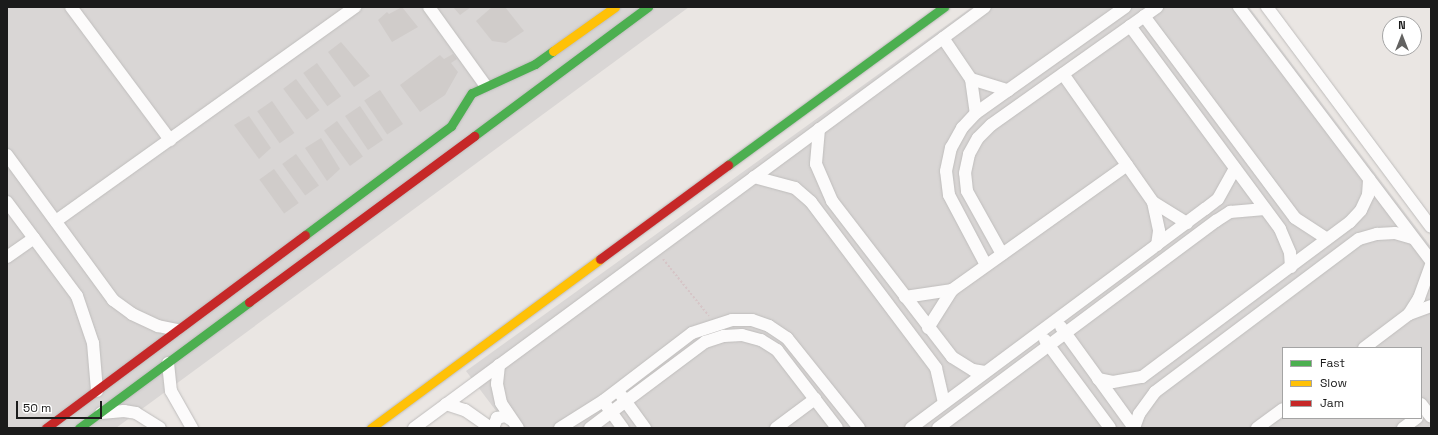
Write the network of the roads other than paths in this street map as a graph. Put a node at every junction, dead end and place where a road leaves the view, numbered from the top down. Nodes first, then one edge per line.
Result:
1 (71, 7) edge
2 (355, 7) edge
3 (429, 7) edge
4 (615, 7) edge
5 (648, 7) edge
6 (944, 7) edge
7 (985, 7) edge
8 (1125, 7) edge
9 (1157, 7) edge
10 (1239, 7) edge
11 (1267, 7) edge
12 (1144, 16) junction
13 (1130, 26) junction
14 (943, 38) junction
15 (1063, 74) junction
16 (971, 79) junction
17 (485, 86) junction
18 (1008, 90) junction
19 (976, 113) junction
20 (819, 129) junction
21 (170, 140) junction
22 (7, 155) edge
23 (1127, 165) junction
24 (1235, 168) junction
25 (754, 177) junction
26 (1369, 179) junction
27 (7, 202) edge
28 (1153, 202) junction
29 (1265, 209) junction
30 (1295, 218) junction
31 (56, 221) junction
32 (1187, 223) junction
33 (1431, 228) edge
34 (1280, 229) junction
35 (34, 238) junction
36 (1412, 238) junction
37 (1327, 239) junction
38 (1157, 245) junction
39 (1002, 254) junction
40 (7, 257) edge
41 (1431, 261) edge
42 (986, 265) junction
43 (1431, 265) edge
44 (1291, 267) junction
45 (952, 290) junction
46 (905, 297) junction
47 (1431, 306) edge
48 (1409, 314) junction
49 (1224, 316) junction
50 (1056, 320) junction
51 (928, 328) junction
52 (177, 330) junction
53 (1040, 332) junction
54 (1236, 332) junction
55 (1065, 333) junction
56 (1049, 346) junction
57 (1370, 346) edge
58 (944, 348) junction
59 (929, 359) junction
60 (168, 363) junction
61 (499, 365) junction
62 (985, 372) junction
63 (1098, 379) junction
64 (618, 390) junction
65 (97, 391) junction
66 (816, 399) junction
67 (603, 401) junction
68 (626, 401) junction
69 (944, 402) junction
70 (446, 404) junction
71 (1282, 410) edge
72 (611, 412) junction
73 (98, 413) junction
74 (1415, 419) edge
75 (514, 424) edge
76 (857, 427) edge
77 (46, 428) edge
78 (79, 428) edge
79 (160, 428) edge
80 (192, 428) edge
81 (371, 428) edge
82 (414, 428) edge
83 (492, 428) edge
84 (560, 428) edge
85 (590, 428) edge
86 (623, 428) edge
87 (645, 428) edge
88 (776, 428) edge
89 (838, 428) edge
90 (910, 428) edge
91 (938, 428) edge
92 (1110, 428) edge
93 (1134, 428) edge
94 (1257, 428) edge
95 (1403, 428) edge

1 - 21 street
2 - 21 street
3 - 17 street
4 - 17 street
5 - 60 street
6 - 81 street
7 - 14 street
8 - 18 street
9 - 12 street
10 - 26 street
11 - 33 street
12 - 13 street
12 - 30 street
13 - 15 street
13 - 24 street
14 - 16 street
14 - 20 street
15 - 23 street
15 - 39 street
16 - 18 street
16 - 19 street
17 - 52 street
18 - 19 street
19 - 42 street
20 - 25 street
20 - 46 street
21 - 31 street
22 - 31 street
23 - 28 street
23 - 39 street
24 - 29 street
24 - 32 street
25 - 59 street
25 - 61 street
26 - 36 street
26 - 37 street
27 - 35 street
28 - 32 street
28 - 38 street
29 - 34 street
29 - 55 street
30 - 34 street
30 - 37 street
31 - 52 street
32 - 38 street
34 - 44 street
35 - 40 street
35 - 65 street
36 - 41 street
36 - 54 street
37 - 44 street
38 - 50 street
39 - 42 street
42 - 45 street
43 - 48 street
44 - 49 street
45 - 46 street
45 - 51 street
46 - 51 street
47 - 48 street
48 - 57 street
49 - 54 street
49 - 63 street
50 - 53 street
50 - 55 street
51 - 58 street
52 - 65 street
53 - 56 street
53 - 62 street
54 - 93 street
55 - 56 street
55 - 63 street
56 - 91 street
56 - 92 street
58 - 59 street
58 - 62 street
59 - 69 street
60 - 73 street
60 - 80 street
61 - 70 street
61 - 75 street
62 - 69 street
63 - 93 street
64 - 67 street
64 - 68 street
64 - 76 street
65 - 77 street
66 - 68 street
66 - 88 street
66 - 89 street
67 - 72 street
67 - 84 street
68 - 72 street
68 - 87 street
69 - 90 street
70 - 82 street
70 - 83 street
71 - 94 street
72 - 85 street
72 - 86 street
73 - 78 street
73 - 79 street
74 - 95 street
75 - 83 street

